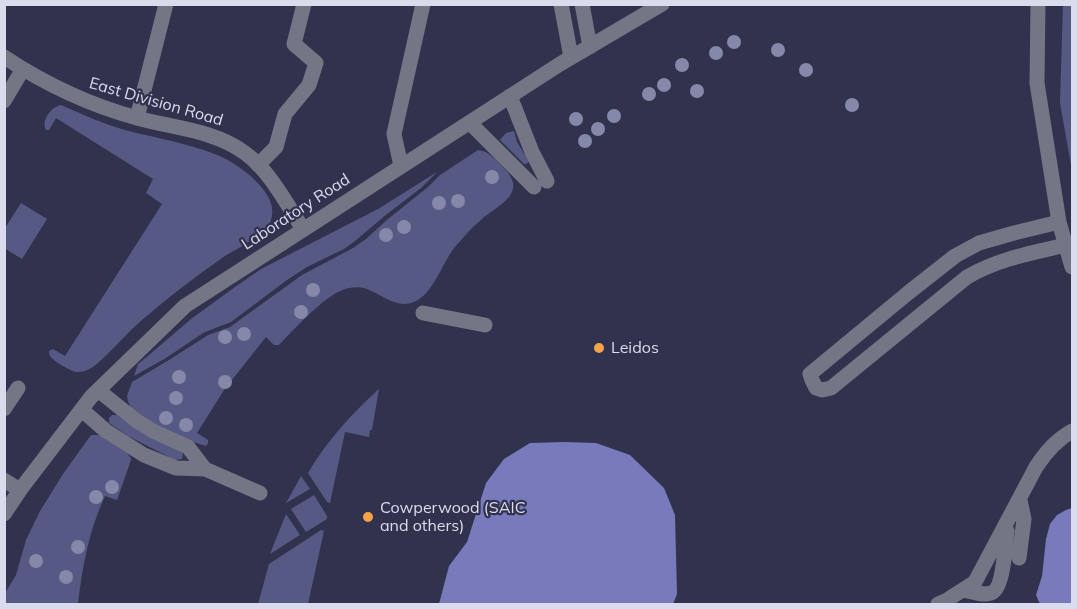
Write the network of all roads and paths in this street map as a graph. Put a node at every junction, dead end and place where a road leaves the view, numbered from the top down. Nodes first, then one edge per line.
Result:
1 (166, 4) edge
2 (304, 4) edge
3 (423, 4) edge
4 (561, 4) edge
5 (582, 4) edge
6 (662, 4) edge
7 (1038, 4) edge
8 (590, 46) junction
9 (4, 57) edge
10 (571, 57) junction
11 (23, 69) junction
12 (510, 96) junction
13 (4, 101) edge
14 (137, 118) junction
15 (470, 123) junction
16 (258, 165) junction
17 (401, 166) junction
18 (1059, 222) junction
19 (303, 229) junction
20 (1066, 245) junction
21 (1072, 267) edge
22 (423, 313) dead end
23 (484, 325) dead end
24 (18, 388) dead end
25 (98, 390) junction
26 (4, 409) edge
27 (82, 410) junction
28 (1072, 431) edge
29 (205, 468) junction
30 (4, 480) edge
31 (20, 490) junction
32 (260, 493) dead end
33 (1020, 500) junction
34 (4, 513) edge
35 (1008, 522) junction
36 (1020, 558) dead end
37 (963, 590) junction
38 (938, 604) edge

1 - 14 street
2 - 16 street
3 - 17 street
4 - 10 street
5 - 8 street
6 - 8 street, Laboratory Road
7 - 18 street
8 - 10 street, Laboratory Road
9 - 11 street, East Division Road
10 - 12 street, Laboratory Road
11 - 13 street
11 - 14 street, East Division Road
12 - 15 street, Laboratory Road
12 - 15 street
14 - 16 street, East Division Road
15 - 17 street, Laboratory Road
16 - 19 street, East Division Road
17 - 19 street, Laboratory Road
18 - 20 street
18 - 20 street
19 - 25 street, Laboratory Road
20 - 21 street
22 - 23 street
24 - 26 street
25 - 27 street, Laboratory Road
25 - 29 street
27 - 29 street
27 - 31 street, Laboratory Road
28 - 33 street
29 - 32 street
30 - 31 street
31 - 34 street, Laboratory Road
33 - 35 street
33 - 36 street
35 - 37 street
35 - 37 street
37 - 38 street

